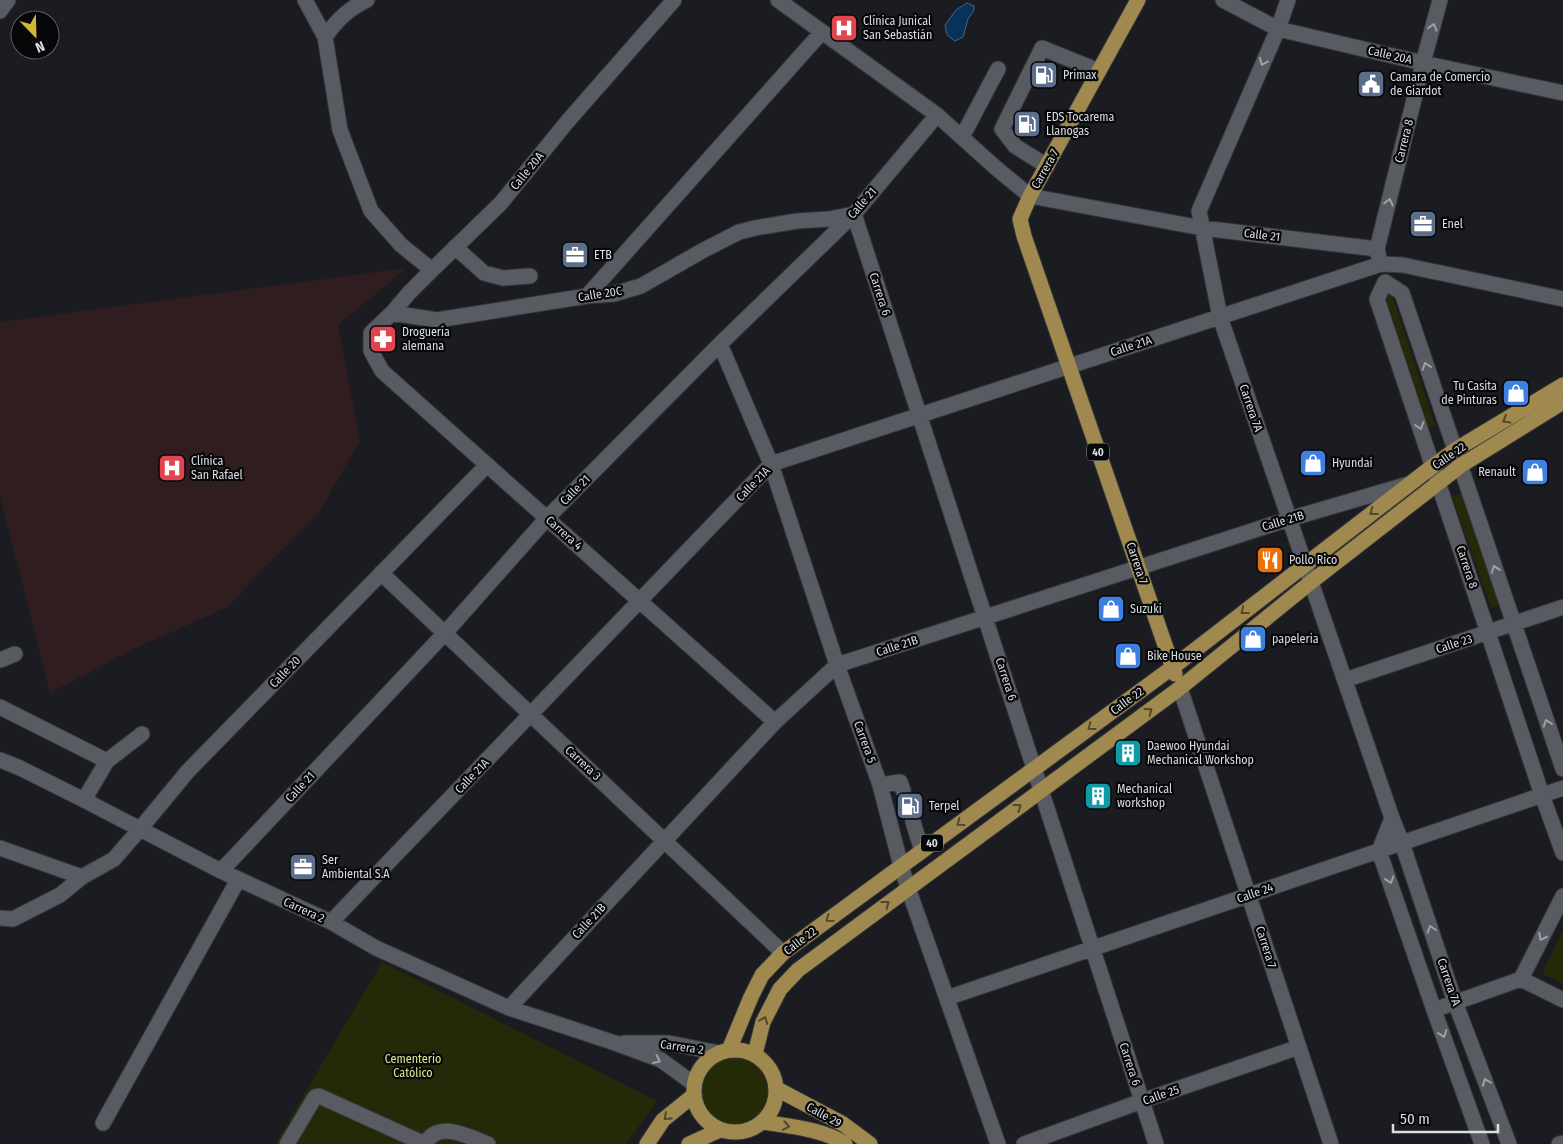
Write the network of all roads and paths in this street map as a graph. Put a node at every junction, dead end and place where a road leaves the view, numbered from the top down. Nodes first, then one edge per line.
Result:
1 (8, 0) edge
2 (305, 0) edge
3 (367, 0) edge
4 (674, 0) edge
5 (778, 0) edge
6 (1138, 0) edge
7 (1223, 0) edge
8 (1288, 0) edge
9 (1440, 0) edge
10 (0, 11) edge
11 (1278, 29) junction
12 (821, 33) junction
13 (326, 37) junction
14 (1423, 63) junction
15 (998, 69) dead end
16 (1099, 71) junction
17 (1563, 93) edge
18 (937, 115) junction
19 (962, 138) junction
20 (1047, 166) junction
21 (1030, 196) junction
22 (854, 214) junction
23 (1202, 228) junction
24 (456, 247) junction
25 (1377, 249) junction
26 (1381, 264) junction
27 (432, 270) junction
28 (530, 276) dead end
29 (1385, 282) junction
30 (587, 296) junction
31 (1563, 299) edge
32 (392, 313) junction
33 (1220, 317) junction
34 (371, 334) joint
35 (720, 344) junction
36 (1069, 367) junction
37 (1563, 386) edge
38 (1563, 402) edge
39 (920, 416) junction
40 (1455, 450) junction
41 (771, 464) junction
42 (487, 465) junction
43 (1433, 466) junction
44 (1460, 466) junction
45 (1438, 483) junction
46 (1410, 484) junction
47 (547, 518) junction
48 (1289, 519) junction
49 (1304, 564) junction
50 (1138, 568) junction
51 (381, 573) junction
52 (1311, 582) junction
53 (640, 601) junction
54 (1563, 608) edge
55 (986, 617) junction
56 (1514, 624) junction
57 (1488, 632) junction
58 (445, 633) junction
59 (14, 654) dead end
60 (0, 660) edge
61 (837, 665) junction
62 (1173, 667) junction
63 (1345, 680) junction
64 (1180, 688) junction
65 (0, 707) edge
66 (531, 714) junction
67 (775, 722) junction
68 (142, 734) dead end
69 (0, 760) edge
70 (107, 761) junction
71 (1034, 769) junction
72 (1563, 769) edge
73 (880, 785) junction
74 (1563, 788) edge
75 (903, 790) dead end
76 (1041, 790) junction
77 (1542, 795) junction
78 (84, 800) junction
79 (1392, 818) junction
80 (913, 822) tunnel mouth
81 (140, 830) junction
82 (665, 840) junction
83 (1402, 843) junction
84 (0, 848) edge
85 (922, 851) junction
86 (1380, 851) junction
87 (1563, 853) edge
88 (901, 866) junction
89 (221, 872) junction
90 (82, 877) junction
91 (238, 880) junction
92 (908, 888) junction
93 (1249, 895) junction
94 (1563, 896) edge
95 (0, 918) edge
96 (331, 922) junction
97 (1093, 948) junction
98 (783, 953) junction
99 (1521, 979) junction
100 (947, 998) junction
101 (1563, 1000) edge
102 (1455, 1002) junction
103 (509, 1008) junction
104 (1434, 1010) junction
105 (615, 1043) junction
106 (1299, 1048) junction
107 (724, 1051) junction
108 (755, 1054) junction
109 (777, 1089) junction
110 (694, 1090) junction
111 (1142, 1101) junction
112 (763, 1122) junction
113 (103, 1124) dead end
114 (720, 1130) junction
115 (287, 1144) edge
116 (425, 1144) edge
117 (488, 1144) edge
118 (647, 1144) edge
119 (689, 1144) edge
120 (845, 1144) edge
121 (870, 1144) edge
122 (998, 1144) edge
123 (1024, 1144) edge
124 (1156, 1144) edge
125 (1332, 1144) edge
126 (1482, 1144) edge
127 (1509, 1144) edge

1 - 10 street
2 - 13 street
3 - 13 street
4 - 24 street, Calle 20A
5 - 12 street
6 - 16 main road, Carrera 7 / 40
7 - 11 street, Calle 20A
8 - 11 street, Carrera 7A
14 -> 9 street, Carrera 8
11 - 14 street, Calle 20A
11 -> 23 street, Carrera 7A
12 - 18 street
12 - 30 street
13 - 27 street
14 - 17 street, Calle 20A
25 -> 14 street, Carrera 8
15 - 19 street
16 - 20 main road, Carrera 7 / 40
16 - 20 street
18 - 19 street
18 - 22 street, Calle 21
19 - 21 street
20 - 21 main road, Carrera 7 / 40
21 - 23 street, Calle 21
21 - 36 main road, Carrera 7 / 40
22 - 30 street, Calle 20C
22 - 35 street, Calle 21
22 - 39 street, Carrera 6
23 - 25 street, Calle 21
23 - 33 street, Carrera 7A
24 - 27 street, Calle 20A
24 - 28 street
25 - 26 street, Carrera 8
26 - 29 street, Carrera 8
26 - 31 street
26 - 33 street, Calle 21A
27 - 32 street, Calle 20A
40 -> 29 street, Carrera 8
29 -> 43 street, Carrera 8
30 - 32 street, Calle 20C
32 - 34 street, Calle 20A
33 - 36 street, Calle 21A
33 - 48 street, Carrera 7A
34 - 42 street, Carrera 4
35 - 41 street, Carrera 5
35 - 47 street, Calle 21
36 - 39 street, Calle 21A
36 - 50 main road, Carrera 7 / 40
37 -> 40 main road, Calle 22
38 - 44 main road, Calle 22
39 - 41 street, Calle 21A
39 - 55 street, Carrera 6
40 - 43 main road, Calle 22
40 - 44 street, Carrera 8
41 - 53 street, Calle 21A
41 - 61 street, Carrera 5
42 - 47 street, Carrera 4
42 - 51 street, Calle 20
43 - 45 street, Carrera 8
43 - 46 main road, Calle 22
44 - 45 main road, Calle 22
56 -> 44 street, Carrera 8
45 - 52 main road, Calle 22
45 - 57 street, Carrera 8
46 - 48 street, Calle 21B
46 -> 49 main road, Calle 22
47 - 53 street, Carrera 4
47 - 58 street, Calle 21
48 - 49 street, Carrera 7A
48 - 50 street, Calle 21B
49 - 52 street, Carrera 7A
49 -> 62 main road, Calle 22
50 - 55 street, Calle 21B
50 - 62 main road, Carrera 7 / 40
51 - 58 street, Carrera 3
51 - 81 street, Calle 20
52 - 63 street, Carrera 7A
52 - 64 main road, Calle 22
53 - 66 street, Calle 21A
53 - 67 street, Carrera 4
54 - 56 street, Calle 23
55 - 61 street, Calle 21B
55 - 71 street, Carrera 6
56 - 57 street, Calle 23
72 -> 56 street, Carrera 8
57 - 63 street, Calle 23
57 - 77 street, Carrera 8
58 - 66 street, Carrera 3
58 - 89 street, Calle 21
59 - 60 street
61 - 67 street, Calle 21B
61 - 73 street, Carrera 5
62 - 64 main road, Carrera 7 / 40
62 -> 71 main road, Calle 22 / 40
63 - 79 street, Carrera 7A
76 -> 64 main road, Calle 22 / 40
64 - 93 street, Carrera 7
65 - 70 street
66 - 82 street, Carrera 3
66 - 96 street, Calle 21A
67 - 82 street, Calle 21B
68 - 70 street
69 - 78 street, Carrera 2
70 - 78 street
71 - 76 street, Carrera 6
71 -> 85 main road, Calle 22 / 40
73 - 75 street
73 - 88 street, Carrera 5
74 - 77 street, Calle 24
92 -> 76 main road, Calle 22 / 40
76 - 97 street, Carrera 6
77 - 83 street, Calle 24
77 - 87 street, Carrera 8
78 - 81 street, Carrera 2
79 - 83 street, Carrera 7A
79 - 86 street
80 - 85 street
81 - 89 street, Carrera 2
81 - 90 street, Calle 20
82 - 98 street, Carrera 3
82 - 103 street, Calle 21B
83 - 86 street, Calle 24
102 -> 83 street, Carrera 7A
84 - 90 street
85 - 88 main road, Calle 22 / 40
86 - 93 street, Calle 24
86 -> 104 street, Carrera 7A
88 - 92 street, Carrera 5
88 -> 98 main road, Calle 22 / 40
89 - 91 street, Carrera 2
90 - 95 street, Calle 20
91 - 96 street, Carrera 2
91 - 113 street
92 - 100 street, Carrera 5
108 -> 92 main road, Calle 22 / 40
93 - 97 street, Calle 24
93 - 106 street, Carrera 7
94 -> 99 street
96 - 103 street, Carrera 2
97 - 100 street, Calle 24
97 - 111 street, Carrera 6
98 - 107 main road, Calle 22 / 40
99 - 101 street
99 - 102 street
100 - 122 street, Carrera 5
102 - 104 street
127 -> 102 street, Carrera 7A
103 - 105 street, Carrera 2
104 -> 126 street, Carrera 7A
105 - 107 street, Carrera 2
105 -> 110 street, Carrera 2
106 - 111 street, Calle 25
106 - 125 street, Carrera 7
107 - 108 main road
107 - 110 main road, 40
108 - 109 main road
109 - 112 main road
109 - 121 main road, Calle 29
110 - 114 main road
110 -> 118 main road, 40
111 - 123 street, Calle 25
111 - 124 street, Carrera 6
112 - 114 main road
112 -> 120 main road, Calle 29
114 - 119 main road
115 - 116 street
116 - 117 street

